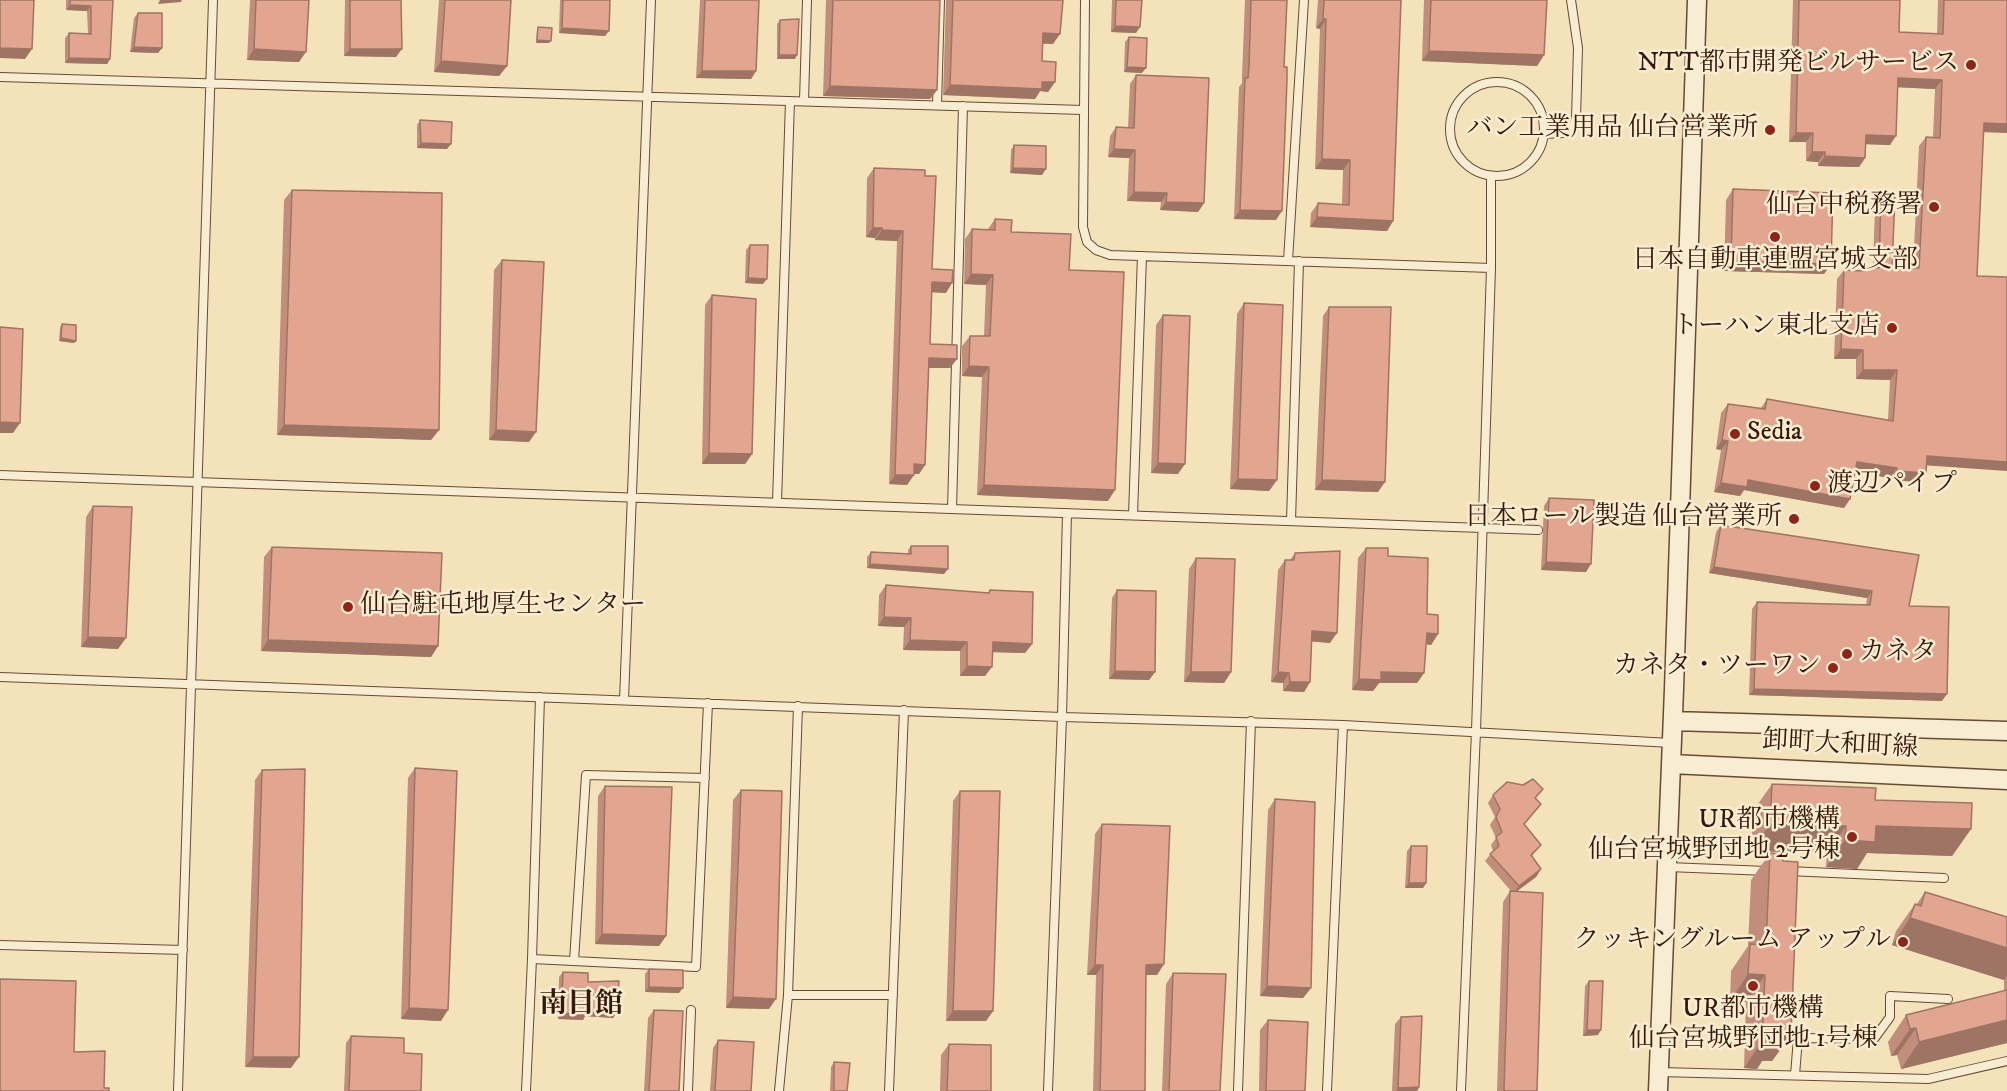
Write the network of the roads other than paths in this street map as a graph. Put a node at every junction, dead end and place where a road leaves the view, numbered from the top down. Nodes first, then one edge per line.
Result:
1 (213, 0) edge
2 (651, 0) edge
3 (807, 0) edge
4 (940, 0) edge
5 (1085, 0) edge
6 (1304, 0) edge
7 (1571, 0) edge
8 (1696, 0) edge
9 (0, 77) edge
10 (210, 83) junction
11 (647, 97) junction
12 (790, 101) junction
13 (804, 102) junction
14 (937, 105) junction
15 (963, 106) junction
16 (1083, 110) junction
17 (1544, 134) junction
18 (1491, 177) junction
19 (1142, 256) junction
20 (1288, 261) junction
21 (1299, 261) junction
22 (1491, 268) junction
23 (0, 475) edge
24 (198, 482) junction
25 (632, 497) junction
26 (777, 502) junction
27 (952, 509) junction
28 (1067, 513) junction
29 (1132, 515) junction
30 (1292, 521) junction
31 (1482, 528) junction
32 (1538, 530) dead end
33 (0, 677) edge
34 (191, 684) junction
35 (540, 697) junction
36 (624, 700) junction
37 (708, 703) junction
38 (798, 706) junction
39 (904, 710) junction
40 (1062, 717) junction
41 (1251, 721) junction
42 (1673, 721) junction
43 (1343, 724) junction
44 (1476, 731) junction
45 (2007, 731) edge
46 (1672, 743) junction
47 (1671, 764) junction
48 (705, 777) junction
49 (2007, 780) edge
50 (1667, 867) junction
51 (1944, 878) dead end
52 (0, 945) edge
53 (183, 950) junction
54 (532, 959) junction
55 (574, 961) junction
56 (788, 995) junction
57 (893, 995) junction
58 (1948, 999) dead end
59 (691, 1010) dead end
60 (2007, 1061) edge
61 (1659, 1072) junction
62 (1795, 1075) junction
63 (178, 1091) edge
64 (526, 1091) edge
65 (688, 1091) edge
66 (779, 1091) edge
67 (889, 1091) edge
68 (1048, 1091) edge
69 (1238, 1091) edge
70 (1327, 1091) edge
71 (1461, 1091) edge
72 (1658, 1091) edge

1 - 10 lane
2 - 11 lane
3 - 13 lane
4 - 14 lane
5 - 16 lane
6 - 20 lane
7 - 17 lane
8 - 42 street
9 - 10 lane
10 - 11 lane
10 - 24 lane
11 - 12 lane
11 - 25 lane
12 - 13 lane
12 - 26 lane
13 - 14 lane
14 - 15 lane
15 - 16 lane
15 - 27 lane
16 - 19 lane
17 - 18 lane
17 - 18 lane
18 - 22 lane
19 - 20 lane
19 - 29 lane
20 - 21 lane
21 - 22 lane
21 - 30 lane
22 - 31 lane
23 - 24 lane
24 - 25 lane
24 - 34 lane
25 - 26 lane
25 - 36 lane
26 - 27 lane
27 - 28 lane
28 - 29 lane
28 - 40 lane
29 - 30 lane
30 - 31 lane
31 - 32 lane
31 - 44 lane
33 - 34 lane
34 - 35 lane
34 - 53 lane
35 - 36 lane
35 - 54 lane
36 - 37 lane
37 - 38 lane
37 - 48 lane
38 - 39 lane
38 - 56 lane
39 - 40 lane
39 - 57 lane
40 - 41 lane
40 - 68 lane
41 - 43 lane
41 - 69 lane
42 - 45 street, 卸町大和町線
42 - 46 street
43 - 44 lane
43 - 70 lane
44 - 46 lane
44 - 71 lane
46 - 47 street
47 - 49 street, 卸町大和町線
47 - 50 street
48 - 55 lane
48 - 55 lane
50 - 51 lane
50 - 61 street
52 - 53 lane
53 - 63 lane
54 - 55 lane
54 - 64 lane
56 - 57 lane
56 - 66 lane
57 - 67 lane
58 - 62 lane
59 - 65 lane
60 - 62 lane
61 - 62 lane
61 - 72 street

